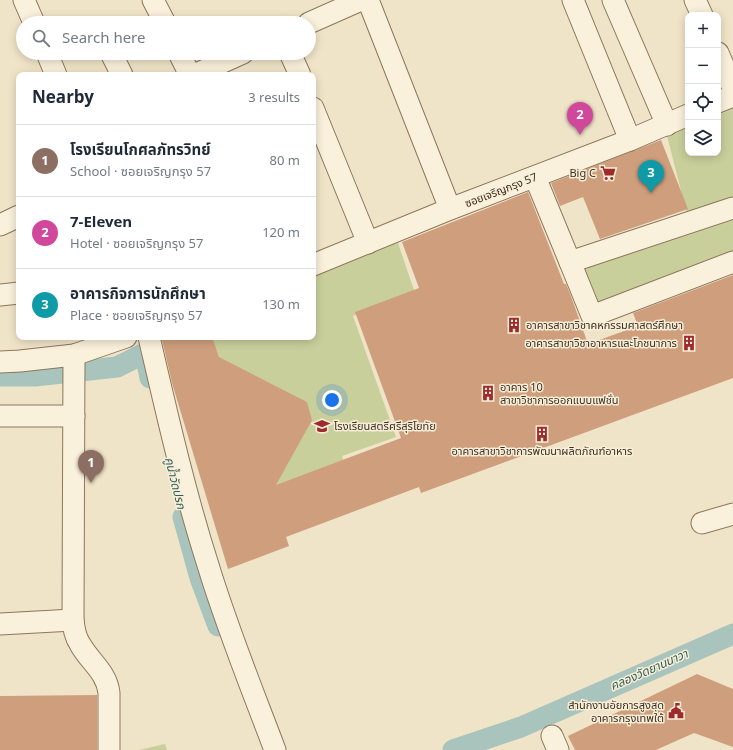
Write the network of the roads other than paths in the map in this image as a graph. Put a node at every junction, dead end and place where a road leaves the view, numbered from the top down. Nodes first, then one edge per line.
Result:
1 (24, 0) edge
2 (153, 0) edge
3 (361, 0) edge
4 (366, 0) edge
5 (573, 0) edge
6 (613, 0) edge
7 (695, 0) edge
8 (701, 12) edge
9 (31, 16) edge
10 (161, 16) edge
11 (316, 20) edge
12 (50, 60) edge
13 (114, 60) edge
14 (213, 60) edge
15 (293, 60) edge
16 (721, 60) edge
17 (187, 66) edge
18 (55, 72) edge
19 (120, 72) edge
20 (299, 72) edge
21 (733, 88) edge
22 (733, 96) edge
23 (721, 101) edge
24 (316, 115) edge
25 (685, 117) edge
26 (668, 125) junction
27 (630, 140) junction
28 (535, 177) junction
29 (733, 208) edge
30 (450, 209) junction
31 (16, 217) edge
32 (0, 225) edge
33 (368, 242) junction
34 (570, 262) junction
35 (733, 262) edge
36 (316, 264) edge
37 (16, 293) edge
38 (0, 295) edge
39 (120, 340) edge
40 (150, 340) edge
41 (0, 362) edge
42 (74, 365) junction
43 (0, 416) edge
44 (74, 416) junction
45 (733, 514) edge
46 (702, 524) dead end
47 (73, 620) junction
48 (0, 624) edge
49 (109, 750) edge
50 (275, 750) edge

1 - 9 street
2 - 10 street
3 - 11 street
4 - 30 street
5 - 27 street
6 - 26 street
7 - 8 street
12 - 18 street
13 - 19 street
14 - 17 street
15 - 20 street
16 - 21 street
22 - 23 street
24 - 33 street
25 - 26 street, ซอยเจริญกรุง 57
26 - 27 street, ซอยเจริญกรุง 57
27 - 28 street, ซอยเจริญกรุง 57
28 - 30 street, ซอยเจริญกรุง 57
28 - 34 street
29 - 34 street
30 - 33 street, ซอยเจริญกรุง 57
31 - 32 street
33 - 36 street, ซอยเจริญกรุง 57
34 - 35 street
37 - 38 street
39 - 42 street
40 - 50 street
41 - 42 street
42 - 44 street
43 - 44 street
44 - 47 street
45 - 46 street
47 - 48 street
47 - 49 street

